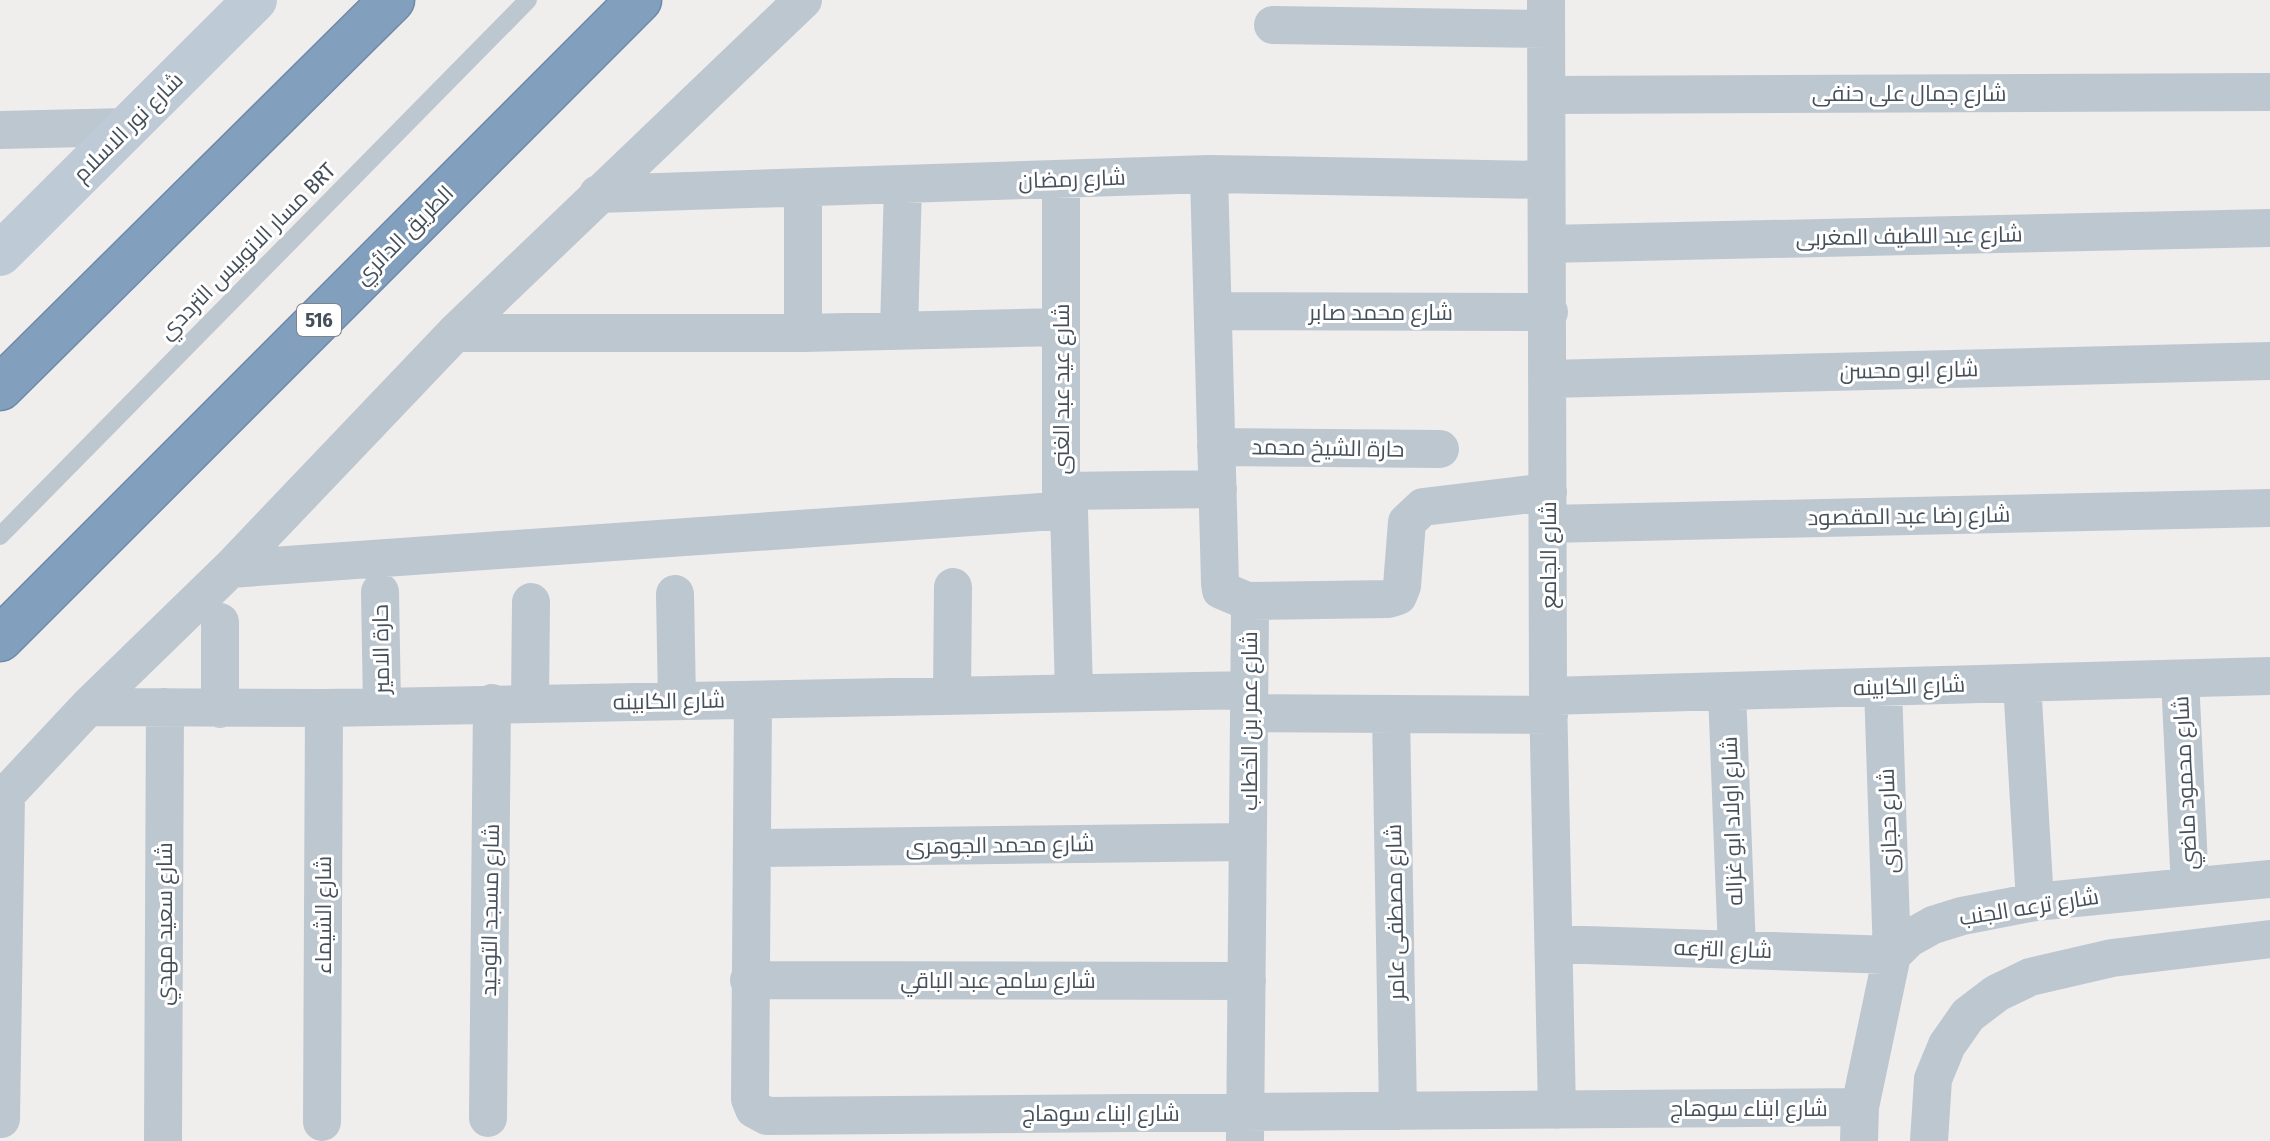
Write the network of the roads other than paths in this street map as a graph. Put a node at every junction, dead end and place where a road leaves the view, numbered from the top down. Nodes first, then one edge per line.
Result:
1 (255, 0) edge
2 (392, 0) edge
3 (528, 0) edge
4 (639, 0) edge
5 (803, 0) edge
6 (1546, 14) edge
7 (1273, 25) dead end
8 (2270, 92) edge
9 (1547, 95) junction
10 (127, 127) junction
11 (0, 130) edge
12 (1209, 174) junction
13 (1061, 179) junction
14 (1546, 180) junction
15 (903, 184) junction
16 (803, 188) junction
17 (598, 194) junction
18 (2270, 228) edge
19 (1547, 244) junction
20 (0, 254) edge
21 (1213, 311) junction
22 (1549, 312) junction
23 (1061, 327) junction
24 (899, 330) junction
25 (455, 333) junction
26 (803, 333) junction
27 (2270, 361) edge
28 (1548, 379) junction
29 (0, 388) edge
30 (1216, 447) junction
31 (1440, 449) dead end
32 (1218, 489) junction
33 (1065, 500) junction
34 (1548, 508) junction
35 (2270, 508) edge
36 (0, 536) edge
37 (230, 569) junction
38 (953, 587) dead end
39 (380, 592) dead end
40 (675, 594) dead end
41 (1247, 601) junction
42 (531, 602) dead end
43 (220, 622) dead end
44 (0, 639) edge
45 (2270, 676) edge
46 (2180, 679) junction
47 (2022, 683) junction
48 (1883, 687) junction
49 (1074, 692) junction
50 (1727, 692) junction
51 (952, 696) junction
52 (753, 700) junction
53 (677, 701) junction
54 (1249, 702) junction
55 (492, 703) junction
56 (530, 703) junction
57 (382, 706) junction
58 (1549, 706) junction
59 (88, 707) junction
60 (165, 707) junction
61 (324, 708) junction
62 (220, 709) junction
63 (1391, 714) junction
64 (3, 798) edge
65 (1248, 842) junction
66 (752, 848) junction
67 (2270, 879) edge
68 (2190, 887) junction
69 (2035, 902) junction
70 (2270, 939) edge
71 (1554, 944) junction
72 (1737, 950) junction
73 (1892, 955) junction
74 (749, 980) junction
75 (1247, 981) junction
76 (1557, 1110) junction
77 (1398, 1111) junction
78 (488, 1118) dead end
79 (1, 1119) edge
80 (322, 1122) dead end
81 (1860, 1124) edge
82 (1246, 1126) edge
83 (163, 1141) edge
84 (1929, 1141) edge

1 - 10 street, شارع نور الاسلام
2 - 29 highway
3 - 36 lane, مسار الاتوبيس الترددي BRT
4 - 44 highway, الطريق الدائري / 516
5 - 17 street
6 - 7 street
6 - 9 street, شارع الجامع
8 - 9 street, شارع جمال على حنفى
9 - 14 street, شارع الجامع
10 - 11 street
10 - 20 street, شارع نور الاسلام
12 - 13 street, شارع رمضان
12 - 14 street, شارع رمضان
12 - 21 street, شارع عمر بن الخطاب
13 - 15 street, شارع رمضان
13 - 23 street, شارع عيد عبد الغنى
14 - 19 street, شارع الجامع
15 - 16 street, شارع رمضان
15 - 24 street
16 - 17 street, شارع رمضان
16 - 26 street
17 - 25 street
18 - 19 street, شارع عبد اللطيف المغربى
19 - 22 street, شارع الجامع
21 - 22 street, شارع محمد صابر
21 - 30 street, شارع عمر بن الخطاب
22 - 28 street, شارع الجامع
23 - 24 street
23 - 33 street, شارع عيد عبد الغنى
24 - 26 street
25 - 26 street
25 - 37 street
27 - 28 street, شارع ابو محسن
28 - 34 street, شارع الجامع
30 - 31 street, حارة الشيخ محمد
30 - 32 street, شارع عمر بن الخطاب
32 - 33 street
32 - 41 street, شارع عمر بن الخطاب
33 - 37 street
33 - 49 street, شارع عيد عبد الغنى
34 - 35 street, شارع رضا عبد المقصود
34 - 41 street, شارع رضا عبد المقصود
34 - 58 street, شارع الجامع
37 - 59 street
38 - 51 street
39 - 57 street, حارة الامير
40 - 53 street
41 - 54 street, شارع عمر بن الخطاب
42 - 56 street
43 - 62 street
45 - 46 street, شارع الكابينه
46 - 47 street, شارع الكابينه
46 - 68 street, شارع محمود ماضي
47 - 48 street, شارع الكابينه
47 - 69 street
48 - 50 street, شارع الكابينه
48 - 73 street, شارع حجازى
49 - 51 street, شارع الكابينه
49 - 54 street, شارع الكابينه
50 - 58 street, شارع الكابينه
50 - 72 street, شارع اولاد ابو غزاله
51 - 52 street, شارع الكابينه
52 - 53 street, شارع الكابينه
52 - 66 street, شارع ابناء سوهاج
53 - 56 street, شارع الكابينه
54 - 63 street, شارع الكابينه
54 - 65 street, شارع عمر بن الخطاب
55 - 56 street, شارع الكابينه
55 - 57 street, شارع الكابينه
55 - 78 street, شارع مسجد التوحيد
57 - 61 street, شارع الكابينه
58 - 63 street, شارع الكابينه
58 - 71 street, شارع الجامع
59 - 60 street, شارع الكابينه
59 - 64 street
60 - 62 street, شارع الكابينه
60 - 83 street, شارع سعيد مهدي
61 - 62 street, شارع الكابينه
61 - 80 street, شارع الشيماء
63 - 77 street, شارع مصطفى عامر
64 - 79 street
65 - 66 street, شارع محمد الجوهرى
65 - 75 street, شارع عمر بن الخطاب
66 - 74 street, شارع ابناء سوهاج
67 - 68 street, شارع ترعه الجنب
68 - 69 street, شارع ترعه الجنب
69 - 73 street, شارع ترعه الجنب
70 - 84 street
71 - 72 street, شارع الترعه
71 - 76 street, شارع الجامع
72 - 73 street, شارع الترعه
73 - 81 street
74 - 75 street, شارع سامح عبد الباقي
74 - 82 street, شارع ابناء سوهاج
75 - 82 street, شارع عمر بن الخطاب
76 - 77 street, شارع ابناء سوهاج
76 - 81 street, شارع ابناء سوهاج
77 - 82 street, شارع ابناء سوهاج

